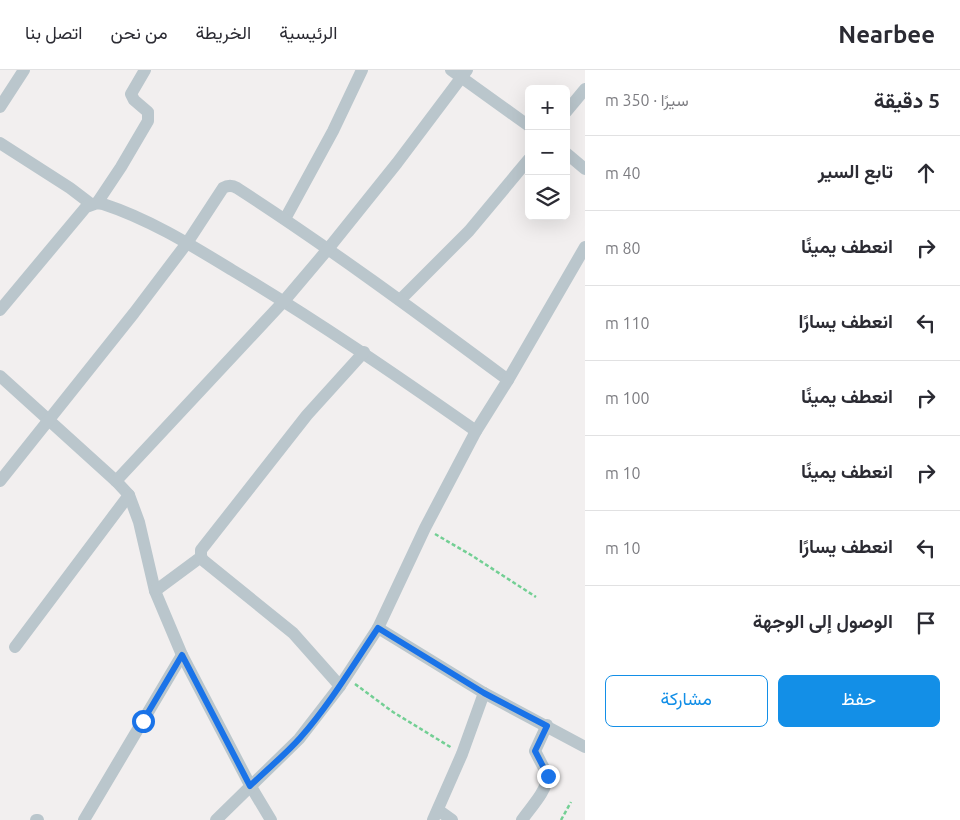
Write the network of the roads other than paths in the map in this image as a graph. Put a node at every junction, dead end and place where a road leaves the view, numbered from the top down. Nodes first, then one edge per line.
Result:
1 (24, 70) edge
2 (145, 70) edge
3 (362, 70) edge
4 (451, 70) edge
5 (464, 74) edge
6 (585, 89) edge
7 (0, 107) edge
8 (570, 107) edge
9 (525, 123) edge
10 (0, 143) edge
11 (570, 156) edge
12 (525, 164) edge
13 (585, 169) edge
14 (94, 204) junction
15 (285, 219) junction
16 (187, 243) junction
17 (585, 247) edge
18 (328, 249) junction
19 (284, 300) junction
20 (400, 300) junction
21 (0, 310) edge
22 (364, 352) junction
23 (0, 376) edge
24 (508, 380) junction
25 (49, 420) junction
26 (476, 431) junction
27 (0, 481) edge
28 (116, 481) junction
29 (129, 494) junction
30 (201, 557) junction
31 (155, 592) junction
32 (378, 628) junction
33 (15, 647) dead end
34 (182, 655) junction
35 (343, 682) junction
36 (484, 693) junction
37 (547, 726) junction
38 (585, 746) edge
39 (250, 786) junction
40 (436, 815) edge
41 (84, 820) edge
42 (216, 820) edge
43 (271, 820) edge
44 (452, 820) edge
45 (522, 820) edge

1 - 7 street
2 - 14 street
3 - 15 street
4 - 5 street
5 - 9 street
5 - 18 street
6 - 8 street
10 - 14 street
11 - 13 street
12 - 20 street
14 - 16 street
14 - 21 street
15 - 16 street
15 - 18 street
16 - 19 street
16 - 25 street
17 - 24 street
18 - 19 street
18 - 20 street
19 - 22 street
19 - 28 street
20 - 24 street
22 - 26 street
22 - 30 street
23 - 25 street
24 - 26 street
25 - 27 street
25 - 28 street
26 - 32 street
28 - 29 street
29 - 31 street
29 - 33 street
30 - 31 street
30 - 35 street
31 - 34 street
32 - 35 street
32 - 36 street
34 - 39 street
34 - 41 street
35 - 39 street
36 - 37 street
36 - 40 street
37 - 38 street
37 - 45 street
39 - 42 street
39 - 43 street
40 - 44 street

